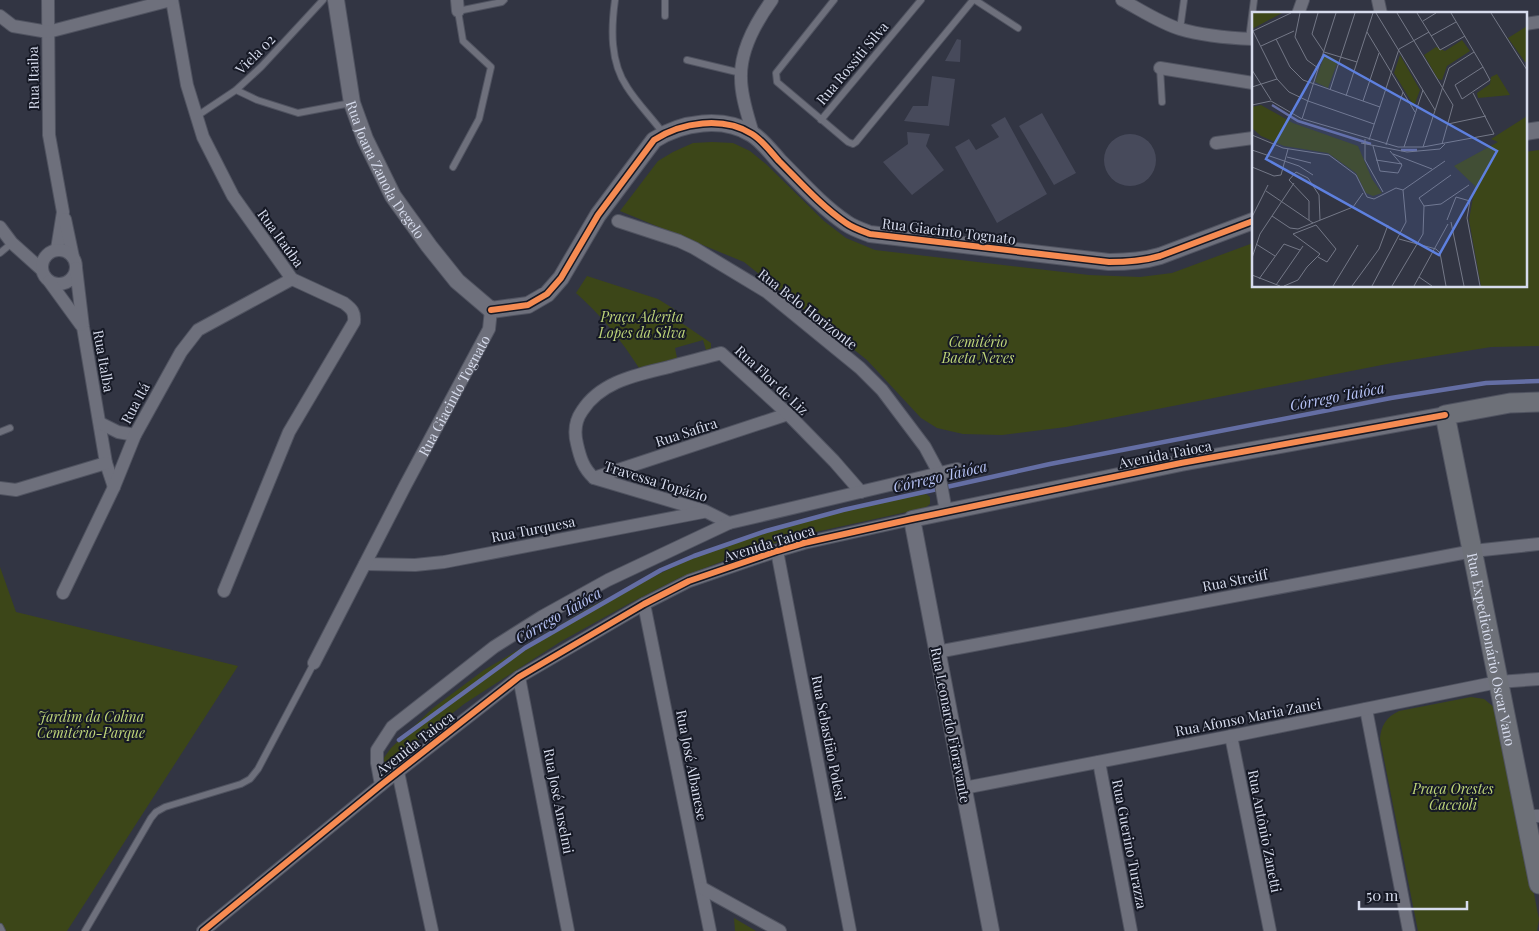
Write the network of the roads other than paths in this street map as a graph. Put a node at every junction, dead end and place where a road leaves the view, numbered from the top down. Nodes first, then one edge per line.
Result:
1 (48, 0) edge
2 (172, 0) edge
3 (323, 0) edge
4 (336, 0) edge
5 (504, 0) edge
6 (615, 0) edge
7 (665, 0) edge
8 (772, 0) edge
9 (834, 0) edge
10 (921, 0) edge
11 (974, 0) edge
12 (1122, 0) edge
13 (1184, 0) edge
14 (1303, 0) edge
15 (458, 5) edge
16 (1299, 12) edge
17 (0, 16) edge
18 (665, 16) dead end
19 (1539, 22) edge
20 (1526, 24) edge
21 (1252, 26) edge
22 (1018, 28) dead end
23 (1180, 29) junction
24 (48, 32) junction
25 (1251, 39) edge
26 (687, 60) dead end
27 (1160, 68) joint
28 (741, 73) junction
29 (1252, 83) edge
30 (236, 90) junction
31 (1162, 102) dead end
32 (352, 103) junction
33 (197, 116) junction
34 (821, 120) junction
35 (1539, 130) edge
36 (1526, 132) edge
37 (664, 134) junction
38 (753, 134) junction
39 (1252, 138) edge
40 (1216, 143) dead end
41 (453, 167) dead end
42 (63, 212) junction
43 (618, 221) dead end
44 (1252, 221) edge
45 (0, 227) edge
46 (12, 243) junction
47 (57, 249) junction
48 (0, 253) edge
49 (75, 263) junction
50 (42, 269) junction
51 (292, 280) junction
52 (49, 281) junction
53 (491, 310) junction
54 (83, 327) junction
55 (1539, 402) edge
56 (788, 414) junction
57 (1445, 414) junction
58 (100, 423) junction
59 (10, 428) dead end
60 (0, 432) edge
61 (135, 435) junction
62 (581, 461) joint
63 (106, 463) junction
64 (957, 469) dead end
65 (594, 478) junction
66 (940, 478) junction
67 (114, 487) junction
68 (0, 488) edge
69 (861, 492) junction
70 (945, 505) junction
71 (705, 511) junction
72 (912, 519) junction
73 (729, 522) junction
74 (1539, 544) edge
75 (778, 551) junction
76 (1472, 551) junction
77 (365, 564) junction
78 (224, 591) dead end
79 (63, 593) dead end
80 (644, 604) junction
81 (937, 652) junction
82 (314, 663) joint
83 (519, 677) junction
84 (1539, 679) edge
85 (1498, 682) junction
86 (1366, 709) junction
87 (1231, 736) junction
88 (1099, 762) junction
89 (398, 772) junction
90 (381, 785) junction
91 (964, 788) junction
92 (1532, 816) edge
93 (1539, 884) edge
94 (702, 888) junction
95 (0, 927) edge
96 (431, 930) edge
97 (2, 931) edge
98 (85, 931) edge
99 (204, 931) edge
100 (568, 931) edge
101 (710, 931) edge
102 (780, 931) edge
103 (850, 931) edge
104 (991, 931) edge
105 (1132, 931) edge
106 (1270, 931) edge
107 (1410, 931) edge

1 - 24 street
2 - 24 street, Rua Itaiba
2 - 33 street, Rua Itaúba
3 - 30 lane, Viela 02
4 - 32 street, Rua Joana Zanola Degelo
5 - 15 lane
6 - 37 lane
7 - 18 lane
8 - 28 street
9 - 34 lane
10 - 34 lane, Rua Rossiti Silva
11 - 22 lane
11 - 34 lane
12 - 23 street
13 - 23 lane
14 - 16 street
15 - 41 lane
17 - 24 street
19 - 20 street
21 - 25 lane
23 - 25 street
24 - 42 street, Rua Itaiba
26 - 28 lane
27 - 29 street
27 - 31 lane
28 - 38 street
30 - 32 lane
30 - 33 lane, Viela 02
32 - 53 street, Rua Joana Zanola Degelo
33 - 51 street, Rua Itaúba
35 - 36 street
37 - 38 street, Rua Giacinto Tognato
37 - 53 street, Rua Giacinto Tognato
38 - 44 street, Rua Giacinto Tognato
39 - 40 street
42 - 47 street, Rua Itaiba
42 - 49 street, Rua Italba
43 - 66 street, Rua Belo Horizonte
45 - 46 street
46 - 48 lane
46 - 50 street
47 - 49 street
47 - 50 street
49 - 52 street
49 - 54 street, Rua Italba
50 - 52 street
51 - 61 street, Rua Itá
51 - 78 street, Rua Itaúba
52 - 54 street
53 - 77 street, Rua Giacinto Tognato
54 - 58 street, Rua Italba
55 - 57 main road, Avenida Taioca
56 - 62 street, Rua Flor de Liz
56 - 65 street, Rua Safira
56 - 69 street, Rua Flor de Liz
57 - 70 street, Avenida Taioca
57 - 76 main road, Rua Expedicionário Oscar Vano
58 - 61 street
58 - 63 street, Rua Italba
59 - 60 lane
61 - 67 street, Rua Itá
62 - 65 street, Travessa Topázio
63 - 67 street, Rua Italba
63 - 68 street
64 - 66 street
65 - 71 street, Travessa Topázio
66 - 69 street
66 - 70 street
67 - 79 street, Rua Itá
69 - 73 street
70 - 72 street, Avenida Taioca
71 - 73 street, Travessa Topázio
71 - 77 street, Rua Turquesa
72 - 75 street, Avenida Taioca
72 - 81 street, Rua Leonardo Fioravante
73 - 90 street
74 - 76 street, Rua Streiff
75 - 80 street, Avenida Taioca
75 - 103 street, Rua Sebastião Polesi
76 - 81 street, Rua Streiff
76 - 85 main road, Rua Expedicionário Oscar Vano
77 - 82 street, Rua Giacinto Tognato
80 - 83 street, Avenida Taioca
80 - 94 street, Rua José Albanese
81 - 91 street, Rua Leonardo Fioravante
82 - 98 lane
83 - 89 street, Avenida Taioca
83 - 100 street, Rua José Anselmi
84 - 85 street, Rua Afonso Maria Zanei
85 - 86 street, Rua Afonso Maria Zanei
85 - 92 main road, Rua Expedicionário Oscar Vano
86 - 87 street, Rua Afonso Maria Zanei
86 - 107 street
87 - 88 street, Rua Afonso Maria Zanei
87 - 106 street, Rua Antônio Zanetti
88 - 91 street, Rua Afonso Maria Zanei
88 - 105 street, Rua Guerino Turazza
89 - 90 street, Avenida Taioca
89 - 96 street
90 - 99 street, Avenida Taioca
91 - 104 street, Rua Leonardo Fioravante
92 - 93 main road, Rua Expedicionário Oscar Vano
94 - 101 street, Rua José Albanese
94 - 102 street
95 - 97 lane

